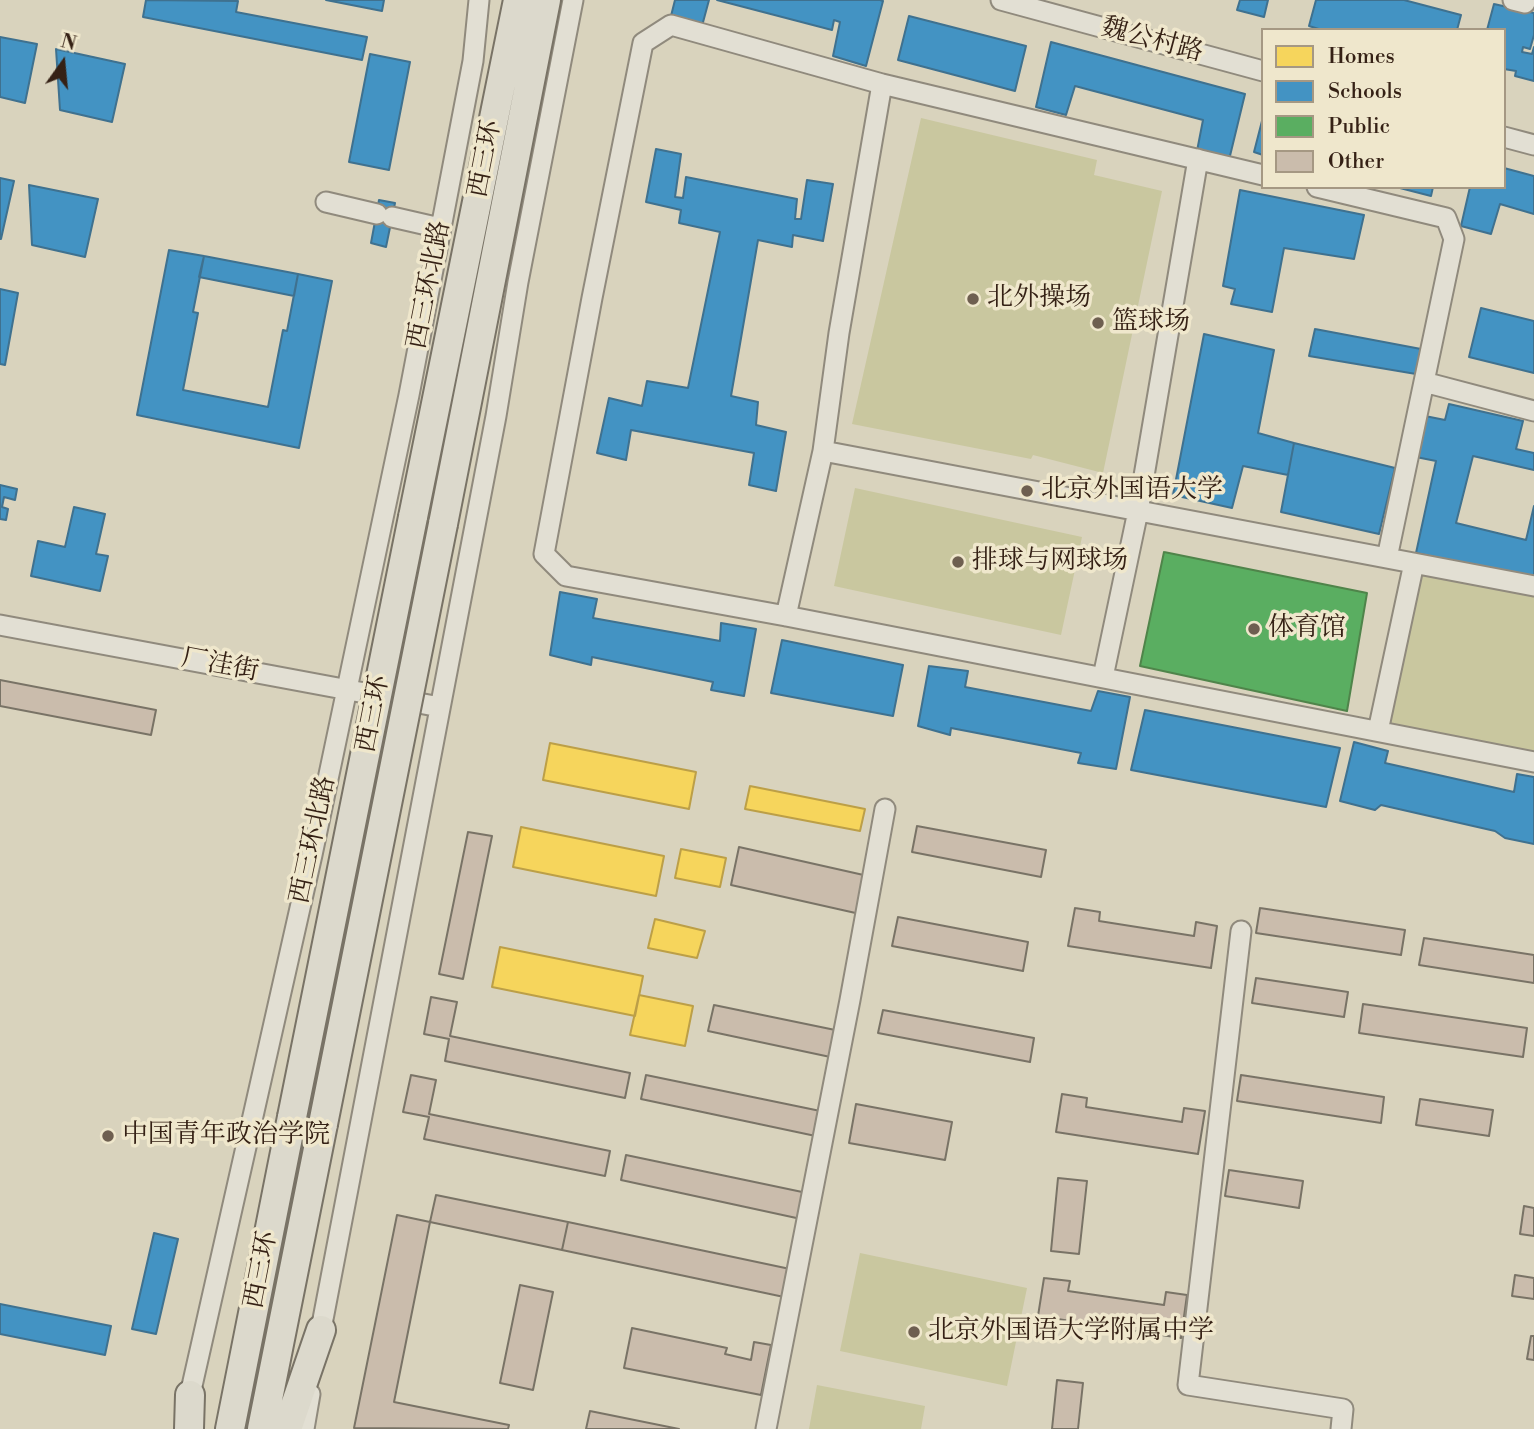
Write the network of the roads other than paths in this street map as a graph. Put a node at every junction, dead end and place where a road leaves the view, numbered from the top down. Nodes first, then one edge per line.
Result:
1 (479, 0) edge
2 (518, 0) edge
3 (546, 0) edge
4 (573, 0) edge
5 (1001, 0) edge
6 (1513, 0) edge
7 (1526, 0) edge
8 (1261, 70) edge
9 (882, 84) junction
10 (1506, 138) edge
11 (1534, 145) edge
12 (1198, 159) junction
13 (1261, 175) edge
14 (1325, 189) edge
15 (326, 202) dead end
16 (440, 228) junction
17 (1424, 382) junction
18 (1534, 411) edge
19 (823, 451) junction
20 (1139, 511) junction
21 (1387, 558) junction
22 (1414, 563) junction
23 (1534, 586) edge
24 (786, 616) junction
25 (0, 625) edge
26 (1103, 677) junction
27 (346, 690) junction
28 (440, 707) junction
29 (1378, 731) junction
30 (1534, 762) edge
31 (885, 809) dead end
32 (1241, 931) dead end
33 (321, 1330) junction
34 (190, 1395) junction
35 (182, 1429) edge
36 (189, 1429) edge
37 (230, 1429) edge
38 (262, 1429) edge
39 (287, 1429) edge
40 (304, 1429) edge
41 (766, 1429) edge
42 (1341, 1429) edge

1 - 16 street, 西三环北路
2 - 37 highway, 西三环, bridge
3 - 38 highway, 西三环, bridge
4 - 28 street
5 - 8 street, 魏公村路
6 - 7 street
9 - 12 street
9 - 19 street
9 - 24 street
10 - 11 street
12 - 13 street
12 - 20 street
14 - 17 street
15 - 16 street
16 - 27 street, 西三环北路
17 - 18 street
17 - 21 street
19 - 20 street
19 - 24 street
20 - 21 street
20 - 26 street
21 - 22 street
22 - 23 street
22 - 29 street
24 - 26 street
25 - 27 street, 厂洼街
26 - 29 street
27 - 28 street, 厂洼街
27 - 34 street, 西三环北路
28 - 33 street
29 - 30 street
31 - 41 street
32 - 42 street
33 - 39 highway
33 - 40 street
34 - 35 street, 西三环北路
34 - 36 highway

